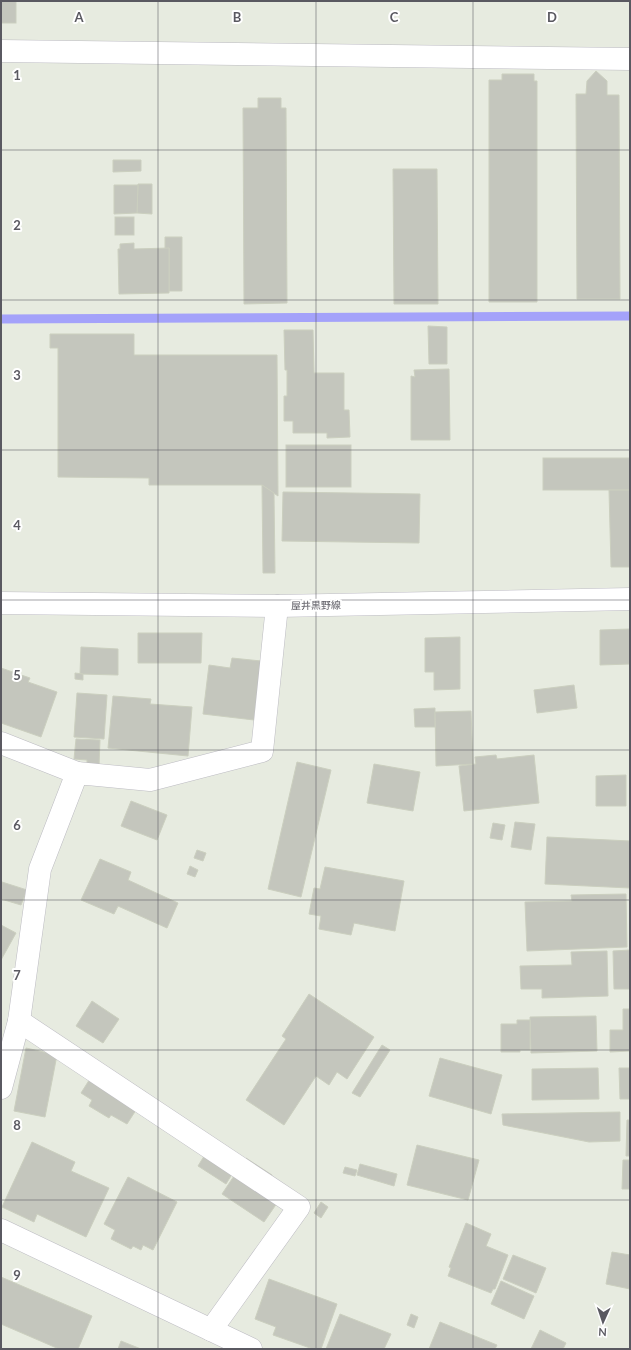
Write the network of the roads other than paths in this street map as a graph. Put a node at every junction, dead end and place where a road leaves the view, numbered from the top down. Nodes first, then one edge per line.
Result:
1 (1, 51) edge
2 (630, 59) edge
3 (630, 600) edge
4 (1, 603) edge
5 (277, 606) junction
6 (1, 743) edge
7 (77, 773) junction
8 (19, 1021) junction
9 (1, 1088) edge
10 (1, 1230) edge
11 (211, 1330) junction
12 (251, 1349) edge

1 - 2 street
3 - 5 street, 屋井黒野線
4 - 5 street, 屋井黒野線
5 - 7 street
6 - 7 street
7 - 8 street
8 - 9 street
8 - 11 street
10 - 11 street
11 - 12 street

